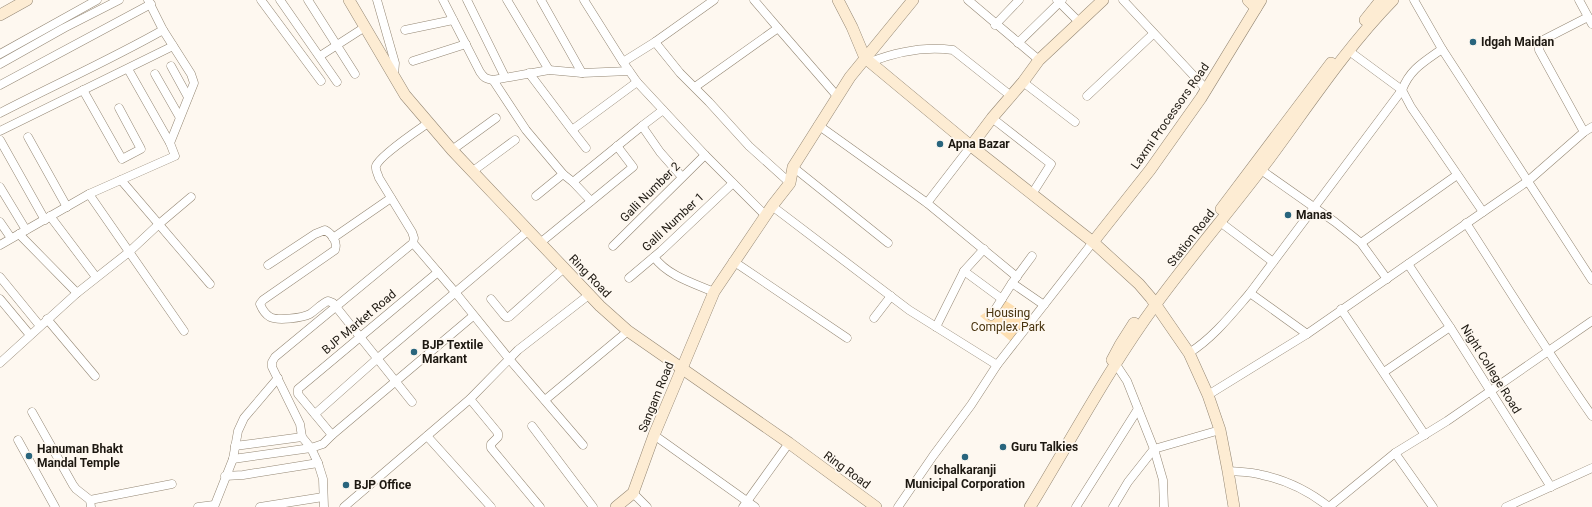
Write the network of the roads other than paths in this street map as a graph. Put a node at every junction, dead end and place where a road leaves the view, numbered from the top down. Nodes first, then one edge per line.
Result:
1 (27, 0) edge
2 (97, 0) edge
3 (119, 0) edge
4 (261, 0) edge
5 (280, 0) edge
6 (308, 0) edge
7 (349, 0) edge
8 (376, 0) edge
9 (443, 0) edge
10 (467, 0) edge
11 (507, 0) edge
12 (541, 0) edge
13 (584, 0) edge
14 (714, 0) edge
15 (754, 0) edge
16 (838, 0) edge
17 (913, 0) edge
18 (1019, 0) edge
19 (1103, 0) edge
20 (1123, 0) edge
21 (1382, 0) edge
22 (1393, 0) edge
23 (1414, 0) edge
24 (1579, 0) edge
25 (972, 1) edge
26 (1059, 1) edge
27 (149, 2) edge
28 (13, 3) edge
29 (1255, 3) edge
30 (0, 15) edge
31 (453, 20) junction
32 (1590, 21) edge
33 (1079, 22) junction
34 (995, 25) junction
35 (366, 27) junction
36 (778, 28) junction
37 (163, 30) junction
38 (405, 30) dead end
39 (1153, 34) junction
40 (655, 42) junction
41 (466, 44) junction
42 (1018, 44) junction
43 (336, 45) junction
44 (173, 46) junction
45 (1442, 49) junction
46 (1349, 51) junction
47 (0, 54) edge
48 (320, 56) junction
49 (413, 60) dead end
50 (868, 60) junction
51 (1039, 60) junction
52 (622, 62) junction
53 (0, 64) edge
54 (171, 66) dead end
55 (128, 69) junction
56 (549, 70) junction
57 (629, 71) junction
58 (529, 73) junction
59 (582, 73) junction
60 (155, 74) dead end
61 (355, 74) dead end
62 (394, 75) junction
63 (505, 77) junction
64 (493, 80) junction
65 (321, 81) dead end
66 (337, 82) dead end
67 (637, 82) junction
68 (1023, 82) junction
69 (0, 85) edge
70 (695, 87) junction
71 (83, 90) junction
72 (1207, 90) junction
73 (1402, 90) junction
74 (837, 96) junction
75 (1012, 96) junction
76 (1087, 96) dead end
77 (188, 97) junction
78 (119, 108) dead end
79 (663, 110) junction
80 (0, 113) edge
81 (179, 116) junction
82 (496, 118) dead end
83 (992, 118) junction
84 (1075, 122) dead end
85 (428, 123) junction
86 (818, 125) junction
87 (642, 126) junction
88 (1592, 127) edge
89 (572, 130) junction
90 (0, 131) edge
91 (1584, 132) junction
92 (28, 137) dead end
93 (0, 140) edge
94 (515, 140) dead end
95 (170, 142) junction
96 (617, 146) junction
97 (971, 146) junction
98 (586, 148) dead end
99 (452, 150) junction
100 (705, 155) junction
101 (792, 167) junction
102 (1261, 170) junction
103 (473, 171) junction
104 (563, 174) junction
105 (1457, 175) junction
106 (682, 177) junction
107 (121, 180) junction
108 (1528, 181) junction
109 (573, 182) junction
110 (733, 183) junction
111 (790, 183) junction
112 (0, 187) edge
113 (88, 194) junction
114 (1032, 194) junction
115 (536, 196) dead end
116 (191, 197) dead end
117 (391, 198) junction
118 (591, 201) junction
119 (927, 203) junction
120 (67, 207) junction
121 (1314, 207) junction
122 (769, 211) junction
123 (1483, 212) junction
124 (47, 218) junction
125 (0, 222) edge
126 (1220, 222) junction
127 (1466, 223) junction
128 (159, 224) junction
129 (529, 230) junction
130 (22, 232) junction
131 (11, 238) junction
132 (333, 238) junction
133 (1093, 242) junction
134 (413, 243) junction
135 (540, 243) junction
136 (888, 243) dead end
137 (1361, 243) junction
138 (0, 245) edge
139 (613, 246) dead end
140 (984, 249) junction
141 (129, 252) junction
142 (1032, 256) dead end
143 (654, 257) junction
144 (733, 261) junction
145 (1273, 262) junction
146 (1408, 264) junction
147 (268, 265) dead end
148 (564, 268) junction
149 (964, 271) junction
150 (438, 272) junction
151 (0, 277) edge
152 (96, 277) junction
153 (629, 278) dead end
154 (1387, 279) junction
155 (1014, 280) junction
156 (1592, 280) edge
157 (210, 284) dead end
158 (455, 292) junction
159 (714, 292) junction
160 (77, 293) junction
161 (1250, 293) junction
162 (590, 294) junction
163 (891, 296) junction
164 (0, 299) edge
165 (491, 299) dead end
166 (1002, 299) junction
167 (1154, 301) junction
168 (1044, 305) junction
169 (336, 306) junction
170 (1342, 309) junction
171 (473, 316) junction
172 (991, 316) dead end
173 (874, 318) dead end
174 (48, 319) junction
175 (1592, 321) edge
176 (40, 326) junction
177 (936, 327) junction
178 (1450, 327) junction
179 (184, 331) dead end
180 (628, 331) junction
181 (1307, 334) junction
182 (30, 335) junction
183 (360, 338) junction
184 (847, 338) dead end
185 (1547, 351) junction
186 (1189, 353) junction
187 (378, 358) junction
188 (510, 360) junction
189 (1115, 362) junction
190 (0, 363) edge
191 (997, 365) junction
192 (682, 368) junction
193 (1384, 372) junction
194 (94, 376) dead end
195 (278, 378) junction
196 (396, 381) junction
197 (1490, 390) junction
198 (1208, 395) junction
199 (470, 399) junction
200 (545, 400) junction
201 (412, 402) dead end
202 (1138, 409) junction
203 (32, 412) dead end
204 (315, 414) junction
205 (1592, 416) edge
206 (532, 426) dead end
207 (1220, 430) junction
208 (332, 435) junction
209 (654, 435) junction
210 (1425, 435) junction
211 (427, 436) junction
212 (302, 437) junction
213 (18, 440) dead end
214 (789, 443) junction
215 (583, 445) dead end
216 (235, 446) junction
217 (311, 448) junction
218 (1154, 449) junction
219 (1395, 453) junction
220 (233, 458) junction
221 (318, 463) junction
222 (1592, 468) edge
223 (1228, 471) junction
224 (225, 476) junction
225 (172, 484) dead end
226 (1551, 487) junction
227 (633, 493) junction
228 (323, 497) junction
229 (91, 503) edge
230 (745, 504) edge
231 (214, 506) edge
232 (55, 507) edge
233 (198, 507) edge
234 (260, 507) edge
235 (324, 507) edge
236 (344, 507) edge
237 (490, 507) edge
238 (540, 507) edge
239 (593, 507) edge
240 (616, 507) edge
241 (647, 507) edge
242 (755, 507) edge
243 (876, 507) edge
244 (898, 507) edge
245 (1022, 507) edge
246 (1030, 507) edge
247 (1076, 507) edge
248 (1113, 507) edge
249 (1164, 507) edge
250 (1234, 507) edge
251 (1329, 507) edge
252 (1433, 507) edge
253 (1506, 507) edge

1 - 28 main road
2 - 47 street
3 - 53 street
4 - 65 street
5 - 48 street
6 - 43 street
7 - 35 main road, Ring Road
8 - 62 street
9 - 31 street
10 - 63 street
11 - 56 street
12 - 59 street
13 - 52 street
14 - 40 street
15 - 36 street
16 - 50 main road
17 - 50 main road
18 - 34 street
19 - 33 main road
20 - 39 street
21 - 167 main road, Station Road
22 - 46 main road, Station Road
23 - 45 street
24 - 32 street
25 - 34 street
26 - 33 street
26 - 42 street
27 - 37 street
27 - 69 street
28 - 30 main road
29 - 72 main road, Laxmi Processors Road
31 - 38 street
31 - 41 street
32 - 91 street
33 - 51 main road
34 - 42 street
35 - 43 street
35 - 62 main road, Ring Road
36 - 70 street
36 - 74 street
37 - 44 street
37 - 80 street
39 - 72 street
39 - 76 street
40 - 52 street
40 - 70 street
41 - 49 street
41 - 64 street
42 - 51 street
43 - 48 street
43 - 61 street
44 - 55 street
44 - 77 street
45 - 73 street
45 - 108 street
46 - 73 street
46 - 102 main road, Station Road
48 - 66 street
50 - 74 main road
50 - 75 street
50 - 97 main road
51 - 68 main road
52 - 57 street
54 - 77 street
55 - 71 street
55 - 95 street
56 - 58 street
56 - 59 street
57 - 59 street
57 - 67 street
58 - 63 street
58 - 89 street
60 - 81 street
62 - 85 main road, Ring Road
63 - 64 street
64 - 104 street
67 - 79 street
67 - 89 street
68 - 75 main road
68 - 84 street
70 - 111 street
71 - 78 street
71 - 90 street
72 - 133 main road, Laxmi Processors Road
73 - 105 street
73 - 121 street
74 - 86 main road
75 - 83 main road
77 - 81 street
79 - 87 street
79 - 100 street
81 - 95 street
82 - 99 street
83 - 97 main road
83 - 114 street
85 - 99 main road, Ring Road
85 - 117 street
86 - 101 main road
86 - 119 street
87 - 96 street
87 - 106 street
88 - 91 street
89 - 98 street
91 - 108 street
92 - 120 street
93 - 124 street
94 - 103 street
95 - 107 street
96 - 109 street
96 - 118 street
97 - 114 main road
97 - 119 street
99 - 103 main road, Ring Road
100 - 106 street, Galli Number 2
100 - 110 street
101 - 111 main road
101 - 136 street
102 - 121 street
102 - 126 main road, Station Road
103 - 129 main road, Ring Road
104 - 109 street
104 - 115 street
105 - 123 street
105 - 137 street
106 - 139 street, Galli Number 2
107 - 113 street
107 - 128 street
108 - 123 street
108 - 156 street
109 - 118 street
110 - 122 street
110 - 143 street, Galli Number 1
111 - 122 main road, Sangam Road
112 - 130 street
113 - 120 street
113 - 141 street
114 - 133 main road
116 - 128 street
117 - 132 street
117 - 134 street
118 - 135 street
119 - 140 street
120 - 124 street
121 - 137 street
121 - 145 street
122 - 144 main road, Sangam Road
122 - 163 street
123 - 127 street
124 - 130 street
124 - 152 street
125 - 131 street
126 - 145 street
126 - 167 main road, Station Road
127 - 146 street
127 - 185 street
128 - 141 street
128 - 157 street
129 - 135 main road, Ring Road
129 - 158 street
130 - 131 street
130 - 160 street
131 - 138 street
132 - 147 street
132 - 169 street
133 - 167 main road
133 - 168 street
134 - 150 street
134 - 169 street
135 - 148 main road, Ring Road
137 - 154 street
140 - 149 street
140 - 155 street
141 - 152 street
141 - 179 street
142 - 155 street
143 - 153 street, Galli Number 1
143 - 159 street
144 - 159 main road, Sangam Road
144 - 184 street
145 - 161 street
146 - 154 street
146 - 178 street, Night College Road
148 - 162 main road, Ring Road
148 - 165 street
149 - 166 street
149 - 177 street
150 - 158 street
150 - 183 street, BJP Market Road
151 - 176 street
152 - 160 street
154 - 170 street
155 - 166 street
155 - 168 street
158 - 171 street
158 - 187 street
159 - 192 main road, Sangam Road
160 - 174 street
161 - 181 street
161 - 186 street
162 - 180 main road, Ring Road
162 - 188 street
163 - 173 street
163 - 177 street
164 - 182 street
166 - 172 street
167 - 186 main road
167 - 189 main road, Station Road
168 - 191 street
169 - 183 street
169 - 195 street
170 - 181 street
170 - 193 street
171 - 188 street
171 - 196 street
174 - 176 street
174 - 194 street
175 - 185 street
176 - 182 street
177 - 191 street
178 - 193 street
178 - 197 street, Night College Road
180 - 192 main road, Ring Road
180 - 200 street
181 - 198 street
182 - 190 street
183 - 187 street
183 - 204 street, BJP Market Road
185 - 197 street
185 - 205 street
186 - 198 main road
187 - 196 street
187 - 204 street
188 - 199 street
188 - 200 street
189 - 202 street
189 - 245 main road, Station Road
189 - 246 main road, Station Road
191 - 244 street
192 - 209 main road, Sangam Road
192 - 214 main road, Ring Road
193 - 210 street
195 - 212 street
195 - 216 street
196 - 201 street
196 - 208 street
197 - 210 street
197 - 226 street, Night College Road
198 - 207 main road
199 - 211 street
199 - 238 street
200 - 215 street
202 - 218 street
202 - 247 street
203 - 229 street
204 - 208 street
206 - 239 street
207 - 218 street
207 - 223 main road
208 - 217 street
209 - 227 main road, Sangam Road
209 - 230 street
210 - 219 street
211 - 236 street
211 - 237 street
212 - 216 street
212 - 217 street
213 - 232 street
214 - 230 street
214 - 243 main road, Ring Road
216 - 220 street
217 - 220 street
217 - 221 street
218 - 248 street
218 - 249 street
219 - 251 street
219 - 252 street
220 - 224 street
221 - 224 street
221 - 228 street
222 - 226 street
223 - 250 main road
223 - 251 street
224 - 231 street
225 - 229 street
226 - 253 street
227 - 240 main road
227 - 241 street
228 - 234 street
228 - 235 street
230 - 242 street
231 - 233 street

